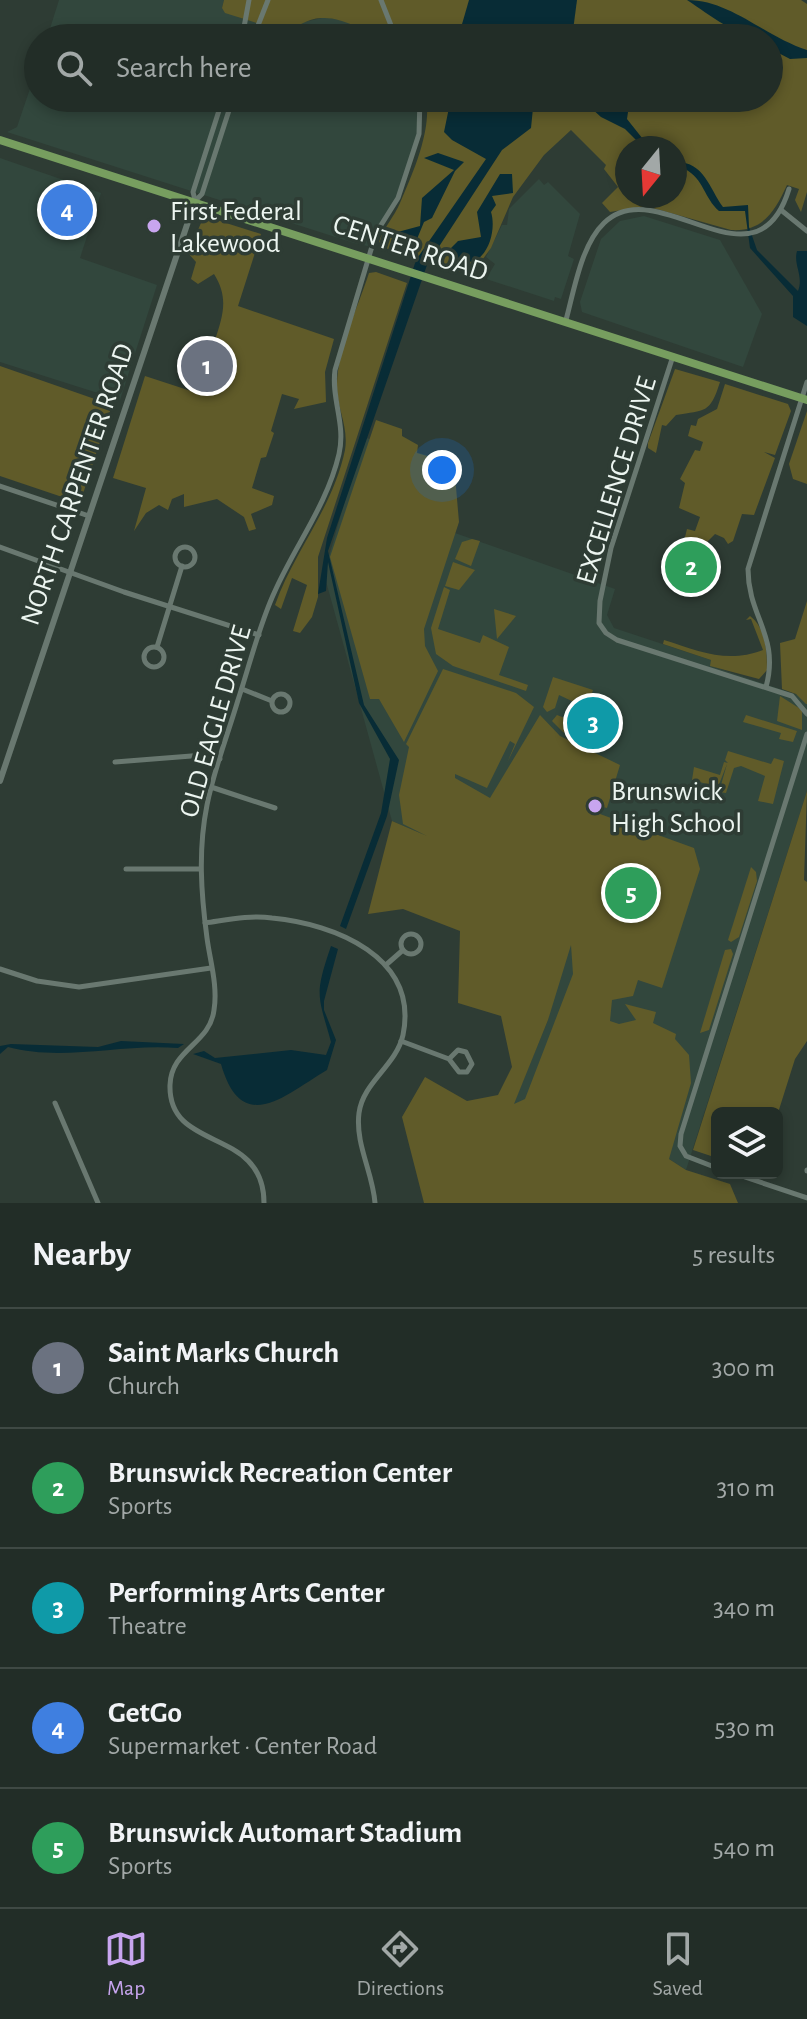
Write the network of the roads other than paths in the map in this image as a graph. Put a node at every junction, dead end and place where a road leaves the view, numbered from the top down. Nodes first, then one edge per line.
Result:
1 (249, 0) edge
2 (268, 0) edge
3 (381, 0) edge
4 (245, 24) edge
5 (259, 24) edge
6 (390, 24) edge
7 (219, 112) edge
8 (228, 112) edge
9 (420, 112) edge
10 (0, 140) edge
11 (789, 189) dead end
12 (195, 201) junction
13 (781, 210) junction
14 (807, 231) edge
15 (369, 258) junction
16 (566, 320) junction
17 (674, 355) junction
18 (807, 382) edge
19 (805, 399) edge
20 (0, 486) edge
21 (89, 516) junction
22 (0, 547) edge
23 (182, 566) dead end
24 (70, 571) junction
25 (169, 606) junction
26 (259, 635) junction
27 (157, 647) dead end
28 (766, 687) junction
29 (242, 689) junction
30 (272, 701) dead end
31 (807, 714) edge
32 (807, 734) edge
33 (220, 759) junction
34 (115, 762) dead end
35 (0, 781) edge
36 (211, 787) junction
37 (275, 808) dead end
38 (126, 869) dead end
39 (200, 869) junction
40 (205, 923) junction
41 (403, 950) junction
42 (387, 964) junction
43 (211, 968) junction
44 (0, 969) edge
45 (401, 1041) junction
46 (449, 1059) junction
47 (55, 1103) dead end
48 (711, 1166) edge
49 (751, 1179) edge
50 (807, 1198) edge
51 (98, 1203) edge
52 (264, 1203) edge
53 (375, 1203) edge

1 - 4 street
2 - 5 street
3 - 6 street
7 - 12 street
8 - 12 street
9 - 15 street, OLD EAGLE DRIVE
10 - 12 main road, CENTER ROAD
11 - 13 street
12 - 15 main road, CENTER ROAD
12 - 21 street, NORTH CARPENTER ROAD
13 - 14 street
13 - 16 street
15 - 16 main road, CENTER ROAD
15 - 26 street, OLD EAGLE DRIVE
16 - 17 main road, CENTER ROAD
17 - 19 main road, CENTER ROAD
17 - 28 street, EXCELLENCE DRIVE
18 - 19 street
19 - 28 street
20 - 21 street
21 - 24 street, NORTH CARPENTER ROAD
22 - 24 street
23 - 25 street
24 - 25 street
24 - 35 street, NORTH CARPENTER ROAD
25 - 26 street
25 - 27 street
26 - 29 street, OLD EAGLE DRIVE
28 - 31 street, EXCELLENCE DRIVE
29 - 30 street
29 - 33 street, OLD EAGLE DRIVE
32 - 48 street
33 - 34 street
33 - 36 street, OLD EAGLE DRIVE
36 - 37 street
36 - 39 street, OLD EAGLE DRIVE
38 - 39 street
39 - 40 street, OLD EAGLE DRIVE
40 - 42 street
40 - 43 street, OLD EAGLE DRIVE
41 - 41 street
41 - 42 street
42 - 45 street
43 - 44 street
43 - 52 street, OLD EAGLE DRIVE
45 - 46 street
45 - 53 street
46 - 46 street
47 - 51 street
49 - 50 street

